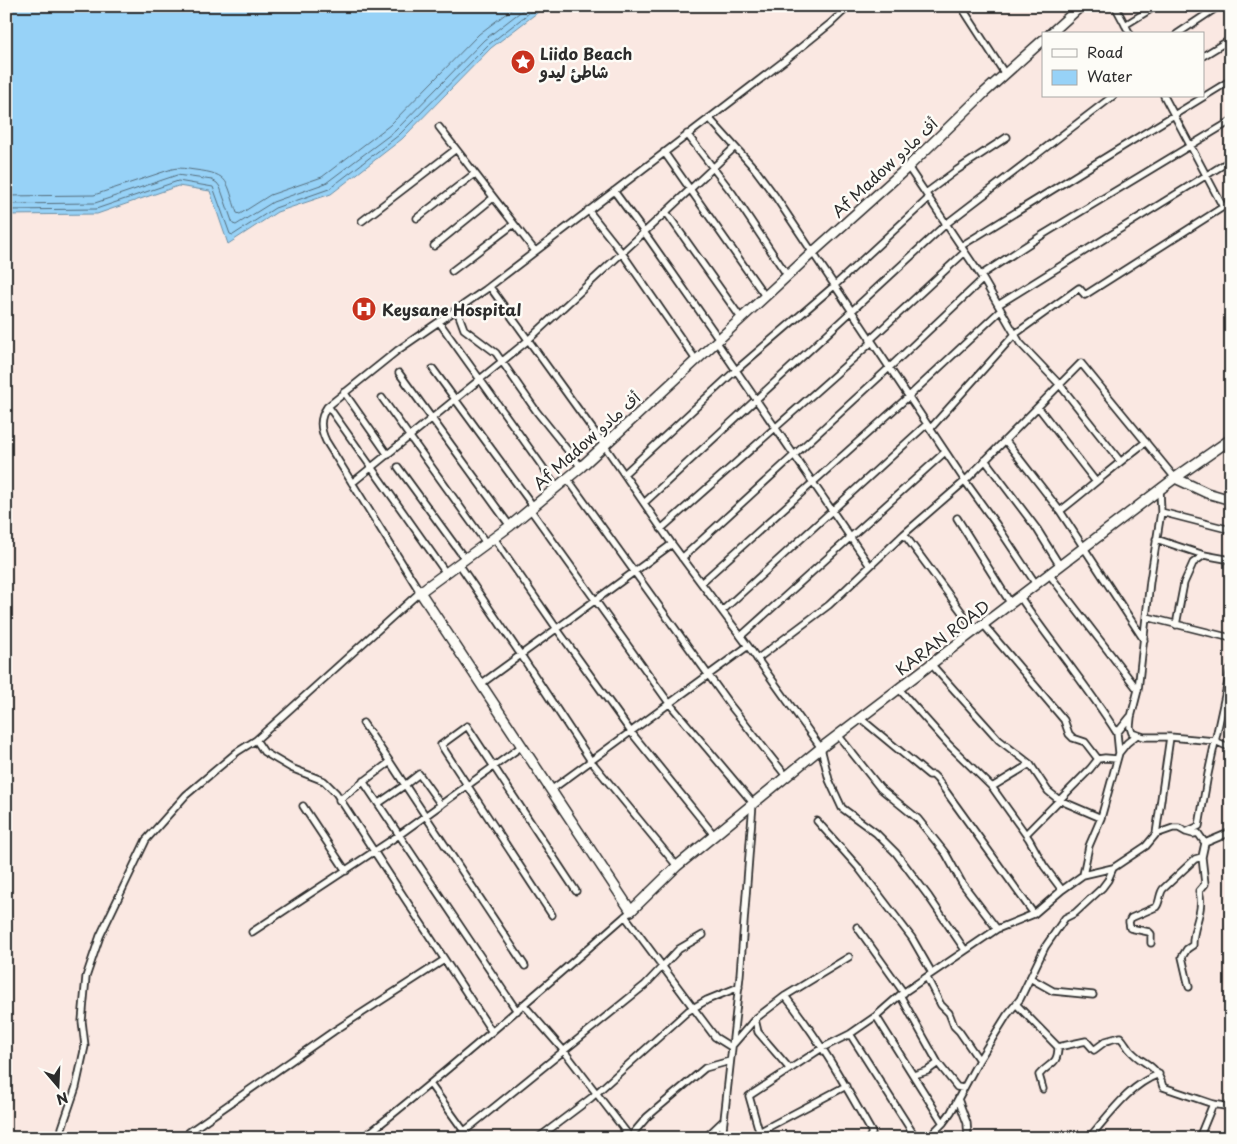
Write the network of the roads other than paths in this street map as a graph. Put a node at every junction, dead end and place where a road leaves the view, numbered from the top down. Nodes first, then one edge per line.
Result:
1 (961, 6) edge
2 (1081, 6) edge
3 (1115, 6) edge
4 (1156, 6) edge
5 (1219, 6) edge
6 (846, 7) edge
7 (1126, 25) junction
8 (1052, 32) edge
9 (1129, 32) edge
10 (1180, 32) edge
11 (1231, 39) edge
12 (1042, 41) edge
13 (1204, 55) edge
14 (1005, 74) junction
15 (1231, 80) edge
16 (1204, 97) edge
17 (1111, 98) edge
18 (1165, 98) edge
19 (1202, 98) edge
20 (1174, 115) junction
21 (709, 118) junction
22 (1231, 121) edge
23 (439, 127) dead end
24 (687, 134) junction
25 (1007, 137) dead end
26 (1191, 146) junction
27 (735, 147) junction
28 (456, 149) junction
29 (664, 152) junction
30 (1231, 160) edge
31 (908, 167) junction
32 (712, 168) junction
33 (474, 174) junction
34 (1206, 175) junction
35 (690, 189) junction
36 (614, 191) junction
37 (927, 196) junction
38 (494, 198) junction
39 (1231, 202) edge
40 (1223, 207) junction
41 (588, 210) junction
42 (666, 212) junction
43 (417, 218) dead end
44 (362, 221) dead end
45 (514, 224) junction
46 (946, 224) junction
47 (644, 232) junction
48 (434, 246) dead end
49 (963, 249) junction
50 (535, 251) junction
51 (622, 253) junction
52 (812, 253) junction
53 (452, 271) dead end
54 (787, 276) junction
55 (982, 277) junction
56 (834, 286) junction
57 (490, 287) junction
58 (765, 296) junction
59 (1000, 307) junction
60 (457, 310) junction
61 (852, 312) junction
62 (741, 318) junction
63 (439, 322) junction
64 (1015, 334) junction
65 (528, 340) junction
66 (717, 340) junction
67 (871, 341) junction
68 (696, 360) junction
69 (503, 362) junction
70 (889, 368) junction
71 (432, 369) dead end
72 (736, 370) junction
73 (399, 372) dead end
74 (480, 380) junction
75 (1060, 385) junction
76 (344, 392) junction
77 (908, 397) junction
78 (382, 398) dead end
79 (456, 400) junction
80 (756, 400) junction
81 (328, 406) junction
82 (1038, 407) junction
83 (434, 419) junction
84 (928, 426) junction
85 (775, 428) junction
86 (410, 437) junction
87 (1231, 439) edge
88 (1005, 440) junction
89 (1146, 442) junction
90 (604, 445) junction
91 (945, 452) junction
92 (388, 454) junction
93 (794, 455) junction
94 (985, 460) junction
95 (1120, 460) junction
96 (581, 466) junction
97 (398, 467) dead end
98 (372, 468) junction
99 (624, 474) junction
100 (567, 478) junction
101 (1175, 478) junction
102 (965, 481) junction
103 (1096, 482) junction
104 (352, 483) junction
105 (813, 483) junction
106 (556, 487) junction
107 (1160, 490) junction
108 (1231, 500) edge
109 (644, 503) junction
110 (531, 508) junction
111 (832, 510) junction
112 (1060, 511) junction
113 (1161, 512) junction
114 (957, 518) dead end
115 (510, 526) junction
116 (662, 529) junction
117 (1231, 530) edge
118 (904, 534) junction
119 (850, 538) junction
120 (1156, 539) junction
121 (490, 541) junction
122 (672, 544) junction
123 (1085, 548) junction
124 (1204, 555) junction
125 (682, 558) junction
126 (1231, 560) edge
127 (462, 562) junction
128 (870, 566) junction
129 (1060, 566) junction
130 (634, 572) junction
131 (446, 573) junction
132 (1050, 574) junction
133 (701, 583) junction
134 (1036, 584) junction
135 (420, 592) junction
136 (1020, 597) junction
137 (595, 600) junction
138 (1011, 604) junction
139 (722, 611) junction
140 (1147, 618) junction
141 (984, 624) junction
142 (1176, 625) junction
143 (557, 629) junction
144 (975, 630) junction
145 (741, 636) junction
146 (1231, 638) edge
147 (1144, 640) junction
148 (748, 646) junction
149 (521, 654) junction
150 (757, 659) junction
151 (931, 664) junction
152 (1231, 668) edge
153 (709, 674) junction
154 (481, 684) junction
155 (898, 689) junction
156 (1138, 690) junction
157 (669, 703) junction
158 (1131, 717) junction
159 (860, 718) junction
160 (363, 723) dead end
161 (631, 732) junction
162 (1117, 733) junction
163 (838, 735) junction
164 (1137, 735) junction
165 (1170, 737) junction
166 (256, 740) junction
167 (1215, 741) junction
168 (522, 746) junction
169 (821, 748) junction
170 (1231, 748) edge
171 (1118, 756) junction
172 (1098, 759) junction
173 (591, 761) junction
174 (390, 762) junction
175 (1030, 764) junction
176 (494, 767) junction
177 (786, 776) junction
178 (363, 781) junction
179 (405, 785) junction
180 (467, 786) junction
181 (992, 787) junction
182 (551, 790) junction
183 (338, 800) junction
184 (1059, 800) junction
185 (378, 803) junction
186 (753, 803) junction
187 (441, 805) junction
188 (303, 806) dead end
189 (426, 816) junction
190 (1101, 818) junction
191 (817, 821) dead end
192 (1186, 832) junction
193 (1231, 832) edge
194 (1026, 834) junction
195 (1156, 834) junction
196 (399, 835) junction
197 (714, 835) junction
198 (1205, 844) junction
199 (374, 852) junction
200 (1202, 857) junction
201 (677, 866) junction
202 (1112, 868) junction
203 (346, 871) junction
204 (1083, 875) junction
205 (1062, 890) junction
206 (576, 891) dead end
207 (628, 914) junction
208 (1034, 914) junction
209 (552, 915) dead end
210 (857, 927) dead end
211 (997, 929) junction
212 (252, 932) dead end
213 (703, 936) dead end
214 (1152, 943) dead end
215 (965, 950) junction
216 (849, 957) dead end
217 (444, 960) junction
218 (524, 966) dead end
219 (663, 966) junction
220 (929, 975) junction
221 (1030, 978) junction
222 (739, 987) junction
223 (1189, 987) dead end
224 (902, 994) junction
225 (1092, 995) dead end
226 (785, 996) junction
227 (1016, 1004) junction
228 (524, 1005) junction
229 (694, 1007) junction
230 (517, 1011) junction
231 (876, 1016) junction
232 (755, 1019) junction
233 (492, 1032) junction
234 (850, 1034) junction
235 (731, 1047) junction
236 (1058, 1047) junction
237 (822, 1048) junction
238 (564, 1051) junction
239 (979, 1060) junction
240 (730, 1061) junction
241 (938, 1063) junction
242 (790, 1068) junction
243 (1159, 1074) junction
244 (914, 1075) junction
245 (430, 1084) junction
246 (846, 1086) junction
247 (963, 1088) junction
248 (1043, 1090) dead end
249 (597, 1093) junction
250 (958, 1098) junction
251 (1213, 1104) junction
252 (1231, 1107) edge
253 (724, 1121) junction
254 (943, 1123) junction
255 (464, 1131) junction
256 (189, 1132) dead end
257 (761, 1135) edge
258 (61, 1138) edge
259 (363, 1138) edge
260 (456, 1138) edge
261 (469, 1138) edge
262 (538, 1138) edge
263 (630, 1138) edge
264 (705, 1138) edge
265 (722, 1138) edge
266 (869, 1138) edge
267 (916, 1138) edge
268 (928, 1138) edge
269 (968, 1138) edge
270 (1089, 1138) edge
271 (1199, 1138) edge

1 - 14 street
2 - 8 street
3 - 7 street
4 - 7 street
5 - 10 street
6 - 21 street
7 - 9 street
11 - 13 street
12 - 14 street, Af Madow أف مادو
14 - 31 street, Af Madow أف مادو
15 - 16 street
17 - 46 street
18 - 20 street
19 - 20 street
20 - 26 street
20 - 49 street
21 - 24 street
21 - 27 street
22 - 26 street
23 - 28 street
24 - 29 street
24 - 32 street
25 - 37 street
26 - 34 street
26 - 55 street
27 - 32 street
27 - 52 street
28 - 33 street
28 - 44 street
29 - 35 street
29 - 36 street
30 - 34 street
31 - 37 street
31 - 52 street, Af Madow أف مادو
32 - 35 street
32 - 54 street
33 - 38 street
33 - 43 street
34 - 40 street
34 - 59 street
35 - 42 street
35 - 58 street
36 - 41 street
36 - 47 street
37 - 46 street
37 - 56 street
38 - 45 street
38 - 48 street
39 - 40 street
40 - 64 street
41 - 50 street
41 - 51 street
42 - 47 street
42 - 62 street
45 - 50 street
45 - 53 street
46 - 49 street
46 - 61 street
47 - 51 street
47 - 66 street
49 - 55 street
49 - 67 street
50 - 57 street
51 - 65 street
51 - 68 street
52 - 54 street, Af Madow أف مادو
52 - 56 street
54 - 58 street, Af Madow أف مادو
55 - 59 street
55 - 70 street
56 - 61 street
56 - 72 street
57 - 60 street
57 - 65 street
58 - 62 street, Af Madow أف مادو
59 - 64 street
59 - 77 street
60 - 63 street
60 - 69 street
61 - 67 street
61 - 80 street
62 - 66 street, Af Madow أف مادو
63 - 74 street
63 - 76 street
64 - 75 street
64 - 84 street
65 - 69 street
65 - 90 street
66 - 68 street, Af Madow أف مادو
66 - 72 street
67 - 70 street
67 - 85 street
68 - 90 street, Af Madow أف مادو
69 - 74 street
69 - 96 street
70 - 77 street
70 - 93 street
71 - 79 street
72 - 80 street
72 - 99 street
73 - 83 street
74 - 79 street
74 - 106 street
75 - 82 street
75 - 89 street
75 - 95 street
76 - 81 street
76 - 92 street
77 - 84 street
77 - 105 street
78 - 86 street
79 - 83 street
79 - 110 street
80 - 85 street
80 - 109 street
81 - 98 street
81 - 104 street
82 - 88 street
82 - 103 street
83 - 86 street
83 - 115 street
84 - 91 street
84 - 111 street
85 - 93 street
85 - 116 street
86 - 92 street
86 - 121 street
87 - 101 street, KARAN ROAD
88 - 94 street
88 - 112 street
89 - 95 street
89 - 101 street
90 - 96 street, Af Madow أف مادو
90 - 99 street
91 - 102 street
91 - 119 street
92 - 98 street
93 - 105 street
93 - 125 street
94 - 102 street
94 - 129 street
95 - 103 street
96 - 100 street, Af Madow أف مادو
97 - 127 street
98 - 104 street
98 - 131 street
99 - 109 street
100 - 106 street, Af Madow أف مادو
100 - 130 street
101 - 107 street, KARAN ROAD
101 - 108 street
102 - 118 street
102 - 134 street
103 - 112 street
104 - 135 street
105 - 111 street
105 - 133 street
106 - 110 street, Af Madow أف مادو
107 - 113 street
107 - 123 street, KARAN ROAD
109 - 116 street
110 - 115 street, Af Madow أف مادو
110 - 137 street
111 - 119 street
111 - 139 street
112 - 123 street
113 - 117 street
113 - 120 street
114 - 138 street
115 - 121 street, Af Madow أف مادو
116 - 122 street
118 - 128 street
118 - 144 street
119 - 128 street
119 - 145 street
120 - 124 street
120 - 140 street
121 - 127 street, Af Madow أف مادو
121 - 143 street
122 - 125 street
122 - 130 street
123 - 129 street, KARAN ROAD
123 - 147 street
124 - 126 street
124 - 142 street
125 - 133 street
127 - 131 street, Af Madow أف مادو
127 - 149 street
128 - 150 street
129 - 132 street, KARAN ROAD
130 - 137 street
130 - 153 street
131 - 135 street, Af Madow أف مادو
132 - 134 street, KARAN ROAD
132 - 156 street
133 - 139 street
134 - 136 street, KARAN ROAD
135 - 154 street
135 - 166 street
136 - 138 street, KARAN ROAD
136 - 162 street
137 - 143 street
137 - 157 street
138 - 141 street, KARAN ROAD
139 - 145 street
140 - 142 street
140 - 147 street
141 - 144 street, KARAN ROAD
141 - 172 street
142 - 146 street
143 - 149 street
143 - 161 street
144 - 151 street, KARAN ROAD
145 - 148 street
147 - 156 street
148 - 150 street
148 - 153 street
149 - 154 street
149 - 173 street
150 - 169 street
151 - 155 street, KARAN ROAD
151 - 175 street
152 - 167 street
153 - 157 street
153 - 177 street
154 - 168 street
155 - 159 street, KARAN ROAD
155 - 181 street
156 - 158 street
157 - 161 street
157 - 186 street
158 - 162 street
158 - 164 street
159 - 163 street, KARAN ROAD
159 - 208 street
160 - 174 street
161 - 173 street
161 - 197 street
162 - 171 street
163 - 169 street, KARAN ROAD
163 - 211 street
164 - 165 street
164 - 171 street
165 - 167 street
165 - 195 street
166 - 183 street
166 - 258 street
167 - 170 street
167 - 192 street
168 - 176 street
168 - 182 street
169 - 177 street, KARAN ROAD
169 - 215 street
171 - 172 street
171 - 190 street
172 - 184 street
173 - 182 street
173 - 201 street
174 - 178 street
174 - 179 street
175 - 181 street
175 - 184 street
176 - 180 street
176 - 180 street
176 - 206 street
177 - 186 street, KARAN ROAD
178 - 183 street
178 - 185 street
179 - 185 street
179 - 187 street
179 - 189 street
180 - 187 street
180 - 209 street
181 - 194 street
182 - 207 street
183 - 199 street
184 - 190 street
184 - 194 street
185 - 196 street
186 - 197 street, KARAN ROAD
186 - 222 street
187 - 189 street
188 - 203 street
189 - 196 street
189 - 218 street
190 - 204 street
191 - 220 street
192 - 195 street
192 - 198 street
193 - 198 street
194 - 205 street
195 - 202 street
196 - 199 street
196 - 230 street
197 - 201 street, KARAN ROAD
198 - 200 street
199 - 203 street
199 - 217 street
200 - 214 street
200 - 223 street
201 - 207 street, KARAN ROAD
202 - 204 street
202 - 221 street
203 - 212 street
204 - 205 street
205 - 208 street
207 - 219 street
207 - 228 street
208 - 211 street
210 - 224 street
211 - 215 street
213 - 219 street
215 - 220 street
216 - 226 street
217 - 233 street
217 - 256 street
219 - 229 street
219 - 238 street
220 - 224 street
220 - 239 street
221 - 225 street
221 - 227 street
222 - 229 street
222 - 235 street
224 - 231 street
224 - 241 street
226 - 232 street
226 - 237 street
227 - 236 street
227 - 239 street
228 - 230 street
228 - 238 street
229 - 235 street
229 - 249 street
230 - 233 street
231 - 234 street
231 - 244 street
232 - 235 street
232 - 242 street
233 - 245 street
234 - 237 street
234 - 267 street
235 - 240 street
236 - 243 street
236 - 248 street
237 - 242 street
237 - 246 street
238 - 249 street
238 - 255 street
239 - 247 street
240 - 253 street
240 - 263 street
241 - 244 street
241 - 247 street
242 - 257 street
243 - 251 street
243 - 270 street
244 - 254 street
245 - 255 street
245 - 259 street
246 - 257 street
246 - 266 street
247 - 250 street
249 - 262 street
249 - 263 street
250 - 254 street
250 - 269 street
251 - 252 street
251 - 271 street
253 - 264 street
253 - 265 street
254 - 268 street
255 - 260 street
255 - 261 street

